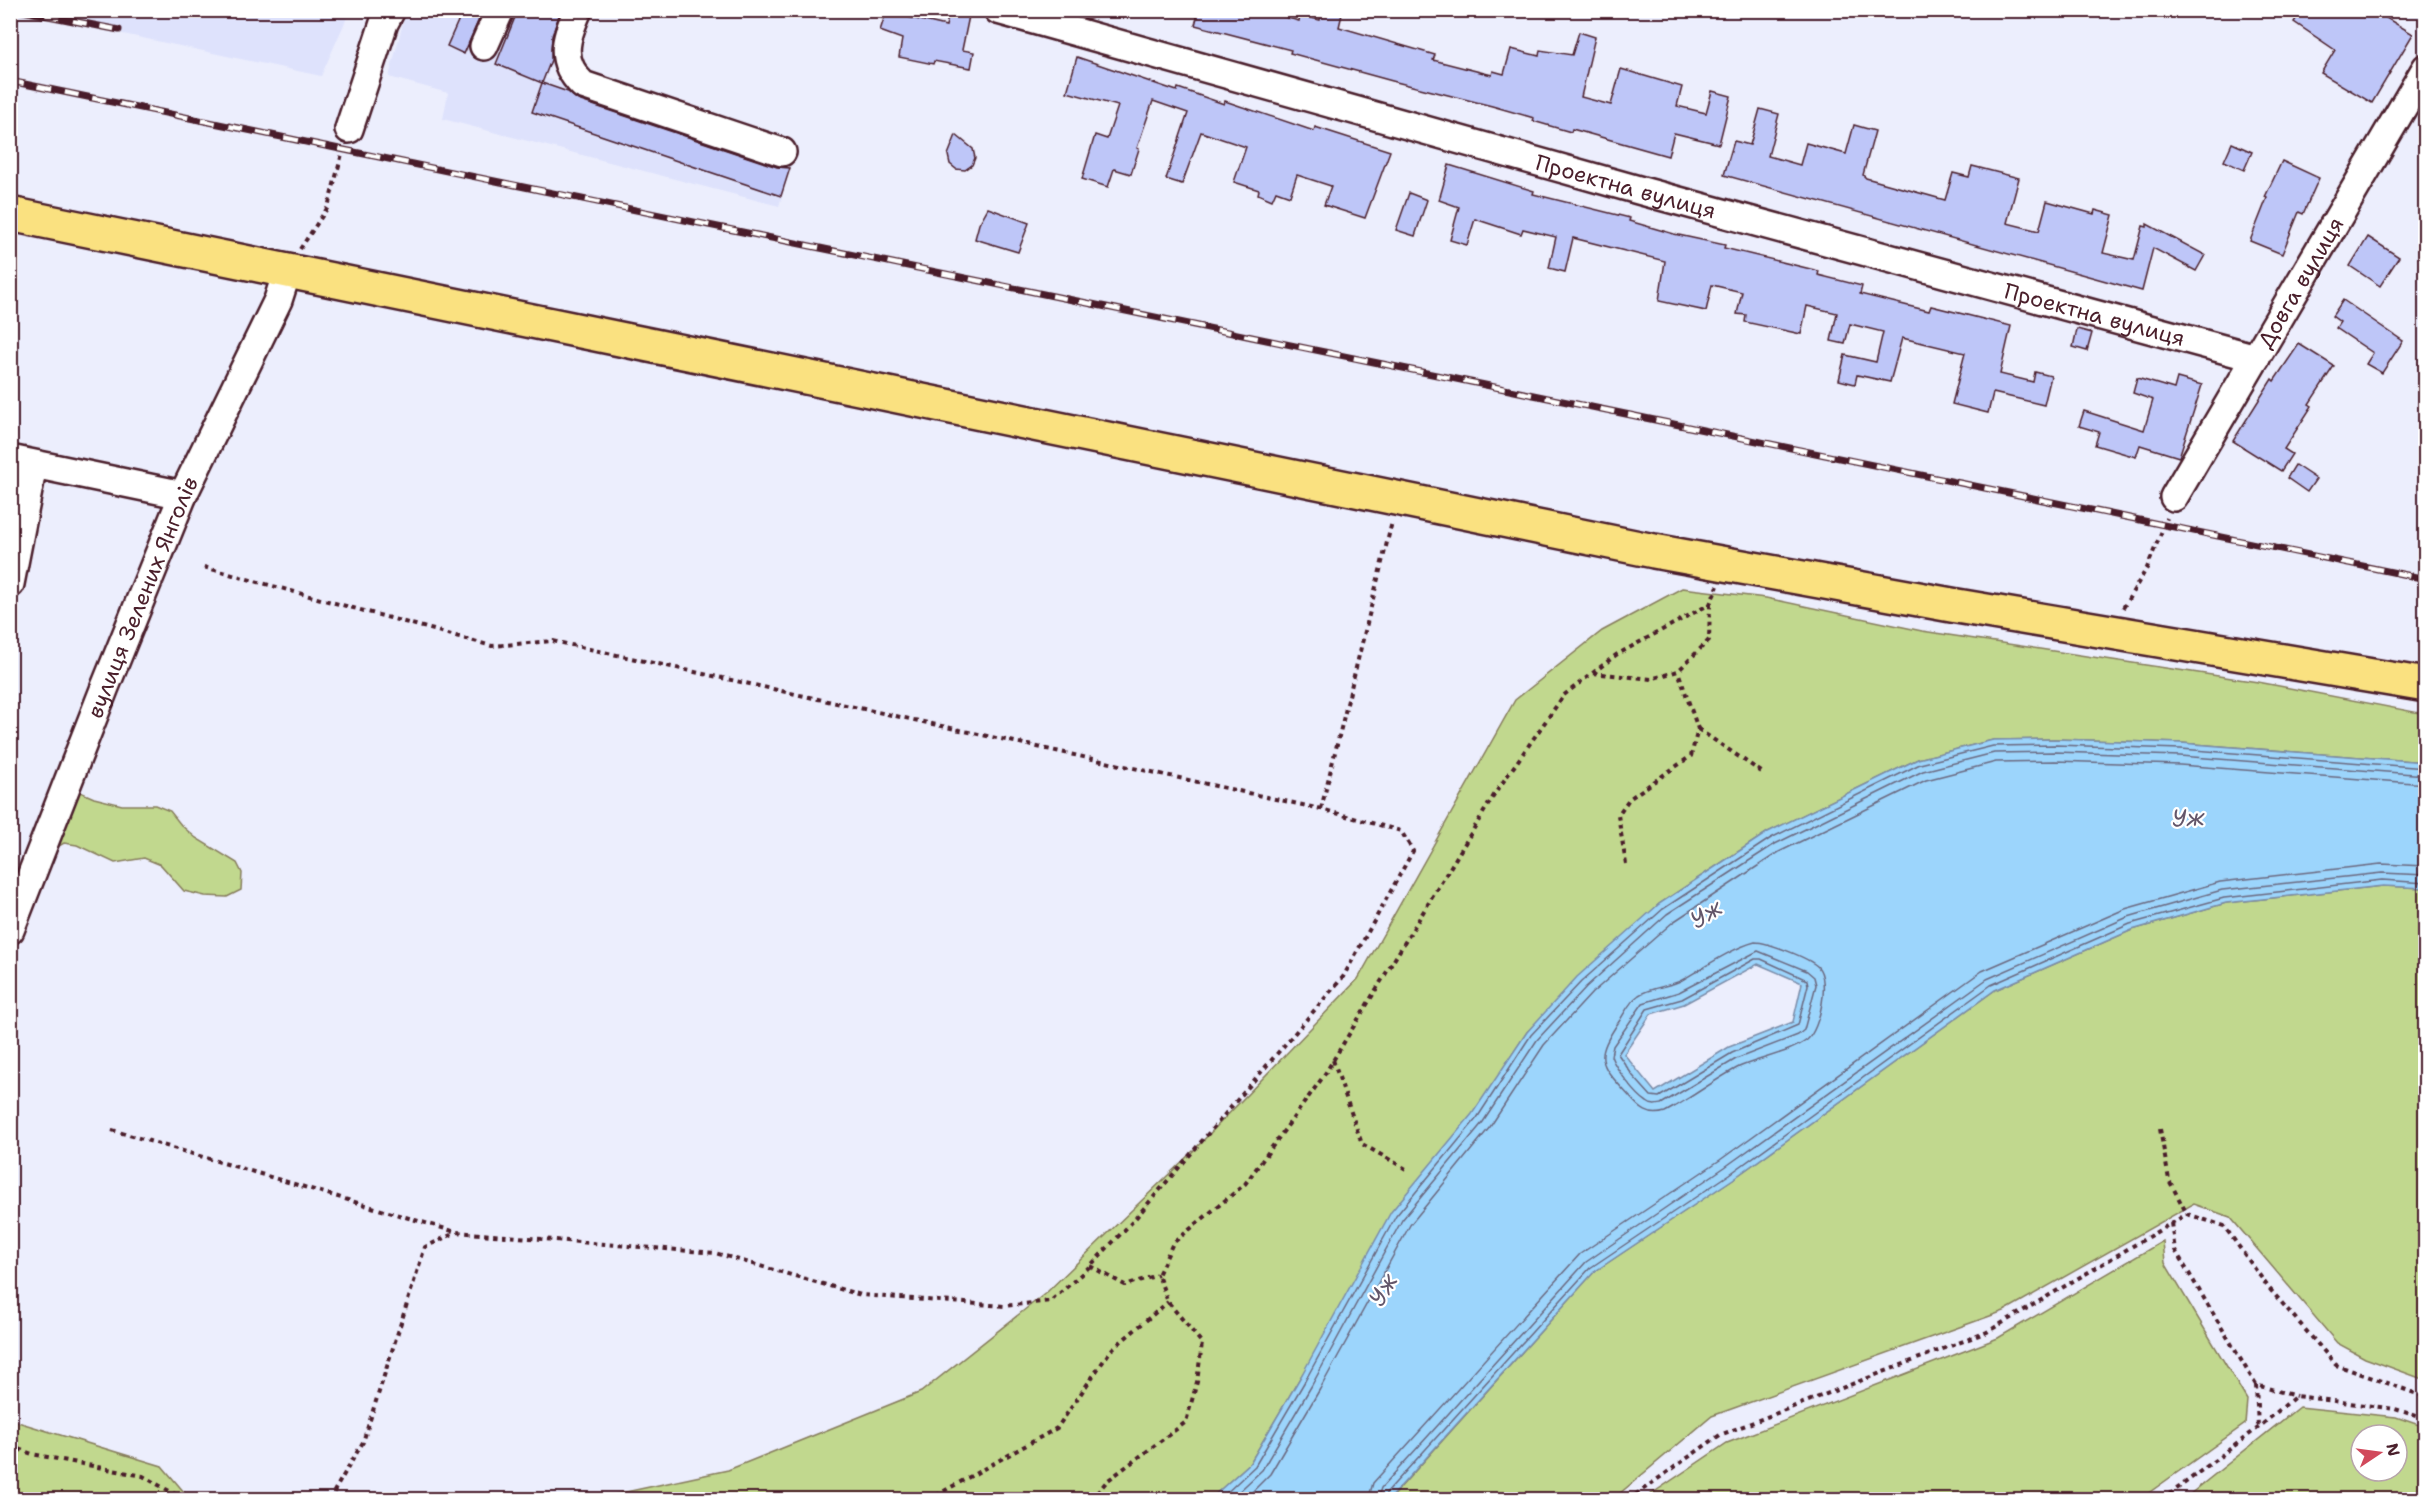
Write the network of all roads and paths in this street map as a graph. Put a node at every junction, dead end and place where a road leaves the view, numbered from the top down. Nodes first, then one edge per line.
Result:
1 (391, 10) edge
2 (500, 10) edge
3 (578, 10) edge
4 (998, 10) edge
5 (484, 46) dead end
6 (2426, 68) edge
7 (349, 129) joint
8 (782, 152) dead end
9 (10, 213) edge
10 (288, 269) junction
11 (2256, 358) junction
12 (22, 462) edge
13 (183, 495) junction
14 (2174, 497) joint
15 (1398, 498) junction
16 (1728, 564) junction
17 (200, 566) dead end
18 (10, 584) edge
19 (1710, 604) junction
20 (2109, 631) junction
21 (1678, 671) junction
22 (1593, 673) junction
23 (2426, 685) edge
24 (1698, 729) junction
25 (1763, 773) dead end
26 (1321, 809) junction
27 (1626, 864) dead end
28 (10, 930) edge
29 (1333, 1059) junction
30 (2160, 1129) dead end
31 (112, 1130) dead end
32 (1408, 1170) dead end
33 (2187, 1214) junction
34 (2171, 1223) junction
35 (456, 1232) junction
36 (1090, 1266) junction
37 (1158, 1275) junction
38 (1168, 1302) junction
39 (2256, 1385) junction
40 (2296, 1396) junction
41 (2426, 1397) edge
42 (2426, 1419) edge
43 (2258, 1428) junction
44 (10, 1446) edge
45 (185, 1500) edge
46 (329, 1500) edge
47 (928, 1500) edge
48 (1091, 1500) edge
49 (1628, 1500) edge
50 (2162, 1500) edge

1 - 7 street
2 - 5 street
3 - 8 street
4 - 11 street, Проектна вулиця
6 - 11 street, Довга вулиця
7 - 10 path
9 - 10 main road
10 - 13 street, вулиця Зелених Янголів
10 - 15 main road
11 - 14 street, Довга вулиця
12 - 13 street
12 - 18 street
13 - 28 street, вулиця Зелених Янголів
14 - 20 path
15 - 16 main road
15 - 26 path
16 - 19 path
16 - 20 main road
17 - 26 path
19 - 21 path
19 - 22 path
20 - 23 main road
21 - 22 path
21 - 24 path
22 - 29 path
24 - 25 path
24 - 27 path
26 - 36 path
29 - 32 path
29 - 37 path
30 - 33 path
31 - 35 path
33 - 34 path
33 - 41 path
34 - 39 path
34 - 49 path
35 - 36 path
35 - 46 path
36 - 37 path
37 - 38 path
38 - 47 path
38 - 48 path
39 - 40 path
39 - 43 path
40 - 42 path
40 - 43 path
43 - 50 path
44 - 45 path

